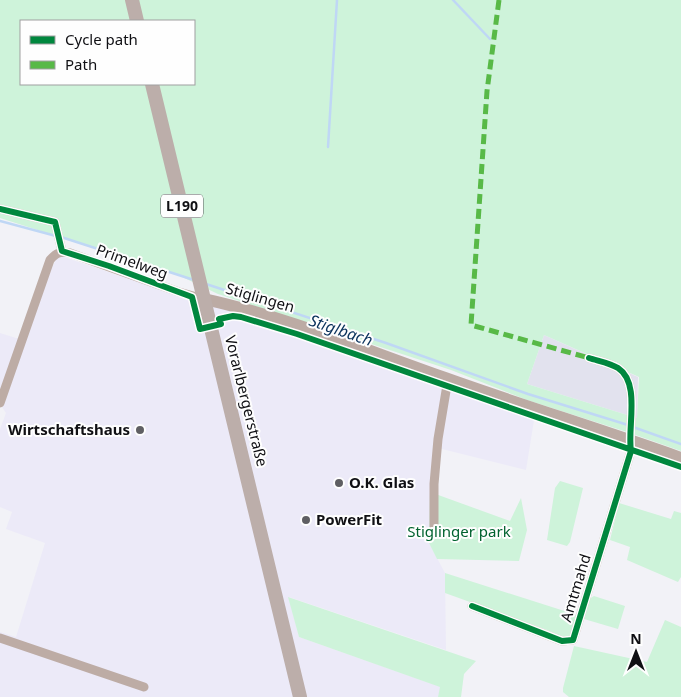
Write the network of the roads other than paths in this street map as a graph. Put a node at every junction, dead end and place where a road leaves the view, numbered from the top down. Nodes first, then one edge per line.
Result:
1 (132, 0) edge
2 (137, 20) edge
3 (152, 85) edge
4 (0, 209) edge
5 (61, 248) junction
6 (203, 296) junction
7 (589, 358) dead end
8 (448, 379) junction
9 (0, 403) edge
10 (629, 436) junction
11 (681, 458) edge
12 (434, 529) dead end
13 (472, 606) dead end
14 (0, 638) edge
15 (144, 687) dead end
16 (300, 697) edge

1 - 2 main road
3 - 6 main road, Vorarlbergerstraße / L190
4 - 5 street
5 - 6 street, Primelweg
5 - 9 street
6 - 8 main road, Stiglingen
6 - 16 main road, Vorarlbergerstraße / L190
7 - 10 street
8 - 10 main road, Stiglingen
8 - 12 street
10 - 11 main road, Stiglingen
10 - 13 street, Amtmahd
14 - 15 street

